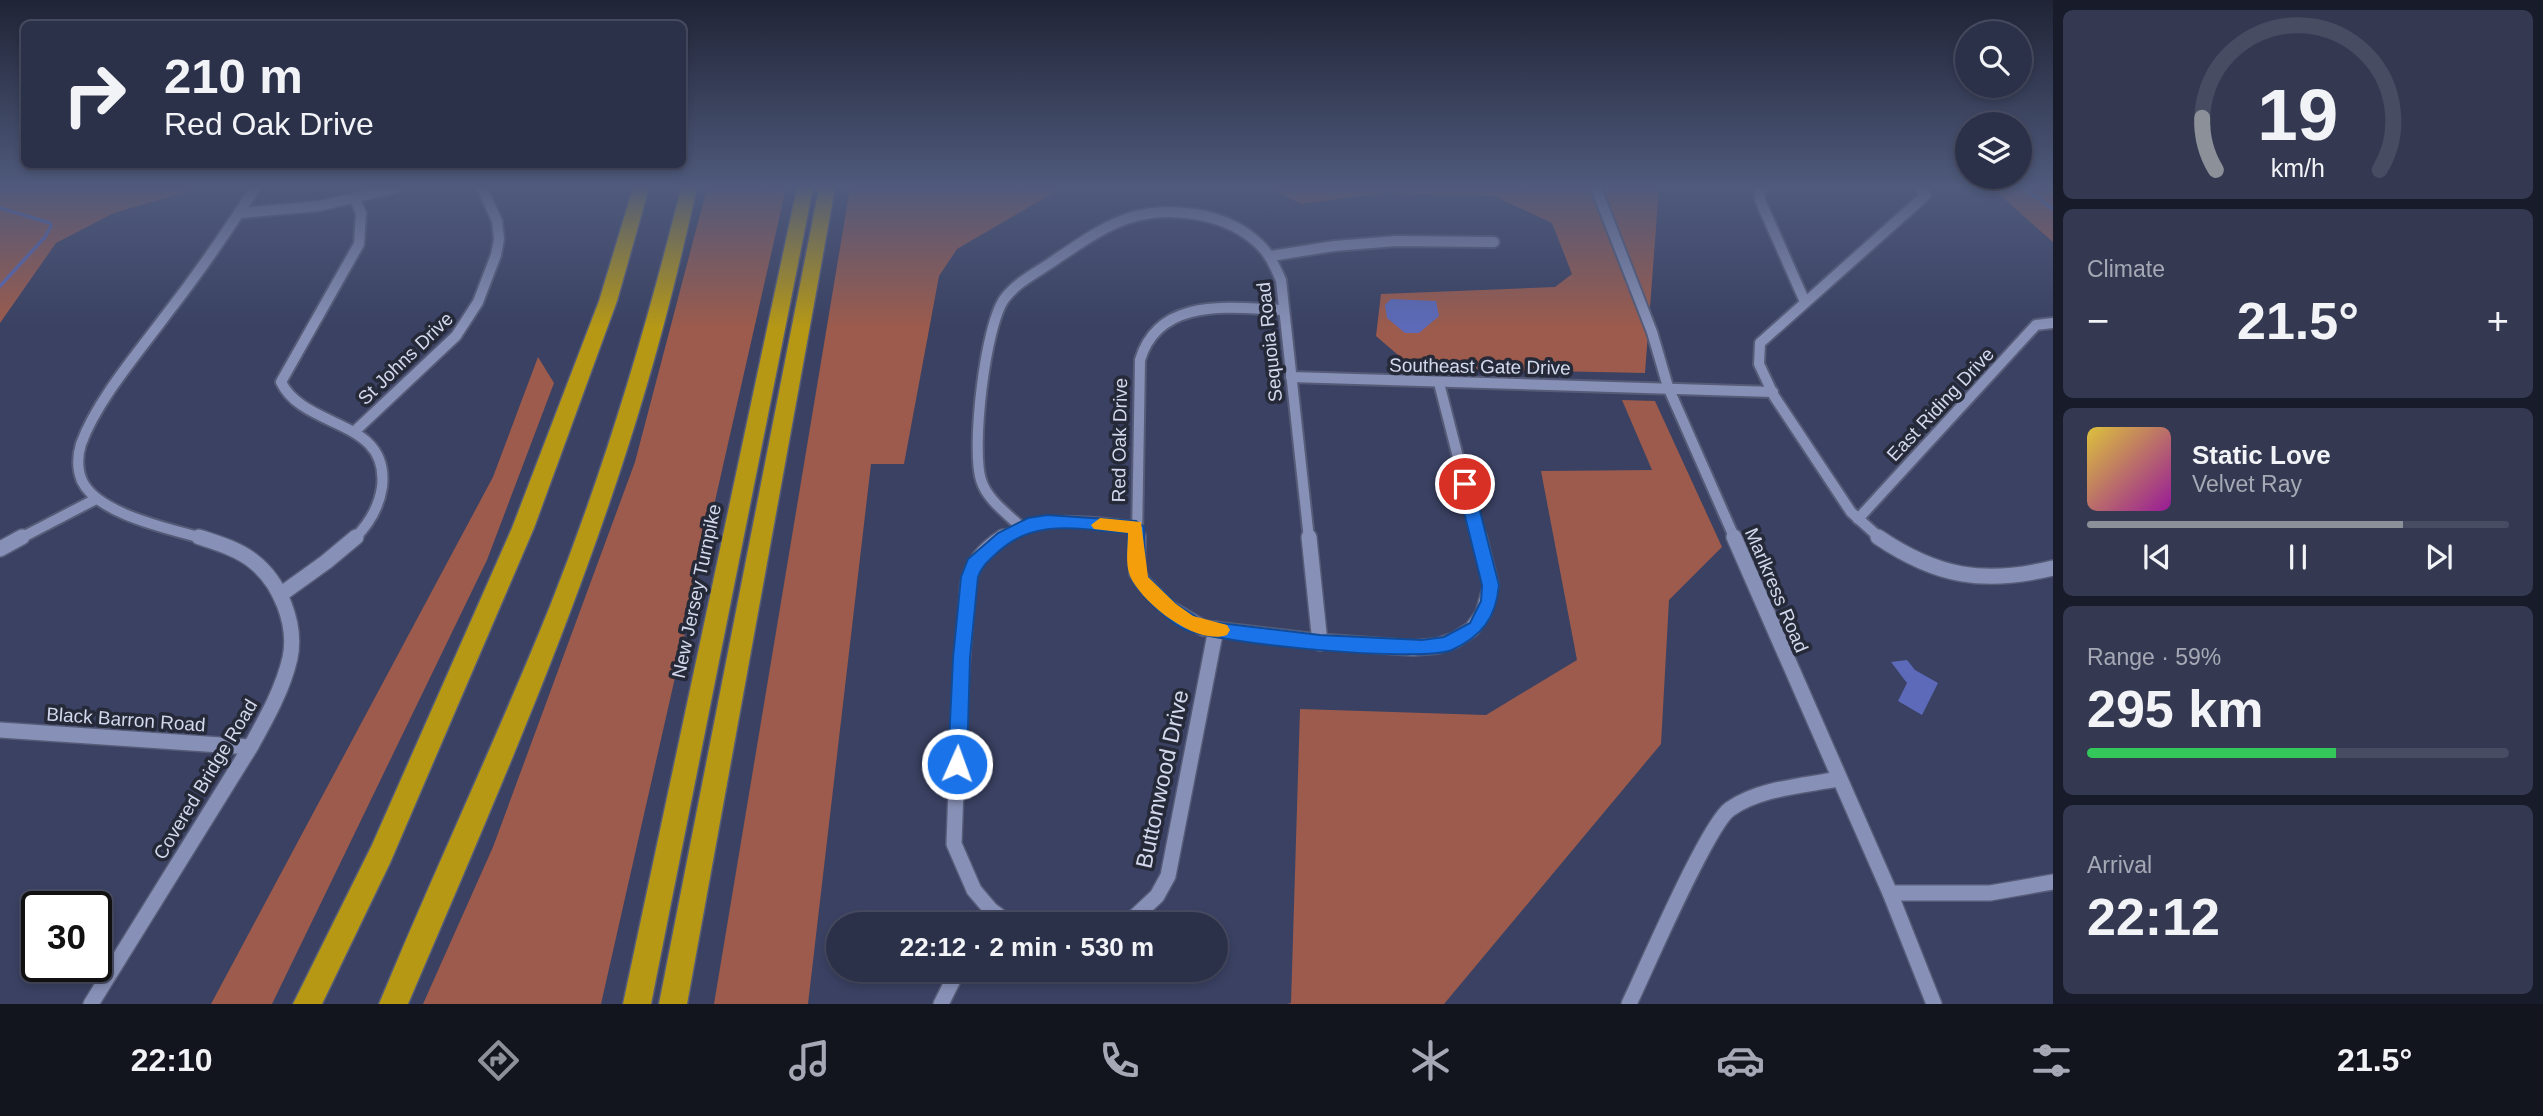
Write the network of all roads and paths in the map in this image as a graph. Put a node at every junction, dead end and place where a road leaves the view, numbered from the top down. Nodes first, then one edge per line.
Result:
1 (225, 235) edge
2 (359, 235) edge
3 (499, 235) edge
4 (627, 235) edge
5 (677, 235) edge
6 (795, 235) edge
7 (818, 235) edge
8 (1097, 235) edge
9 (1246, 235) edge
10 (1614, 235) edge
11 (1775, 235) edge
12 (1881, 235) edge
13 (1494, 242) dead end
14 (1271, 256) junction
15 (1805, 302) junction
16 (1284, 310) junction
17 (2053, 323) edge
18 (1291, 377) junction
19 (1439, 383) junction
20 (1668, 387) junction
21 (1773, 392) junction
22 (355, 431) junction
23 (96, 499) junction
24 (1858, 519) junction
25 (1136, 527) junction
26 (1022, 528) junction
27 (0, 549) edge
28 (2053, 568) edge
29 (280, 595) junction
30 (1216, 629) junction
31 (1320, 643) junction
32 (0, 730) edge
33 (250, 747) junction
34 (1838, 779) junction
35 (2053, 882) edge
36 (1890, 893) junction
37 (992, 912) edge
38 (1139, 912) edge
39 (952, 982) edge
40 (90, 1004) edge
41 (307, 1004) edge
42 (393, 1004) edge
43 (637, 1004) edge
44 (673, 1004) edge
45 (941, 1004) edge
46 (1629, 1004) edge
47 (1934, 1004) edge

1 - 23 street
2 - 22 street
3 - 22 street, St Johns Drive
4 - 41 highway
5 - 42 highway
6 - 43 highway, New Jersey Turnpike
7 - 44 highway
8 - 26 street, Sequoia Road
9 - 14 street, Sequoia Road
10 - 20 street, Marlkress Road
11 - 15 street
12 - 15 street
13 - 14 street
14 - 16 street, Sequoia Road
15 - 21 street
16 - 18 street, Sequoia Road
16 - 25 street, Red Oak Drive
17 - 24 street, East Riding Drive
18 - 19 street, Southeast Gate Drive
18 - 31 street, Sequoia Road
19 - 20 street, Southeast Gate Drive
19 - 31 street, Red Oak Drive
20 - 21 street, Southeast Gate Drive
20 - 34 street, Marlkress Road
21 - 24 street
22 - 29 street
23 - 27 street
23 - 29 street, Covered Bridge Road
24 - 28 street
25 - 26 street
25 - 30 street, Red Oak Drive
26 - 37 street
29 - 33 street, Covered Bridge Road
30 - 31 street, Red Oak Drive
30 - 38 street, Buttonwood Drive
32 - 33 street, Black Barron Road
33 - 40 street, Covered Bridge Road
34 - 36 street, Marlkress Road
34 - 46 street
35 - 36 street
36 - 47 street, Marlkress Road
39 - 45 street

